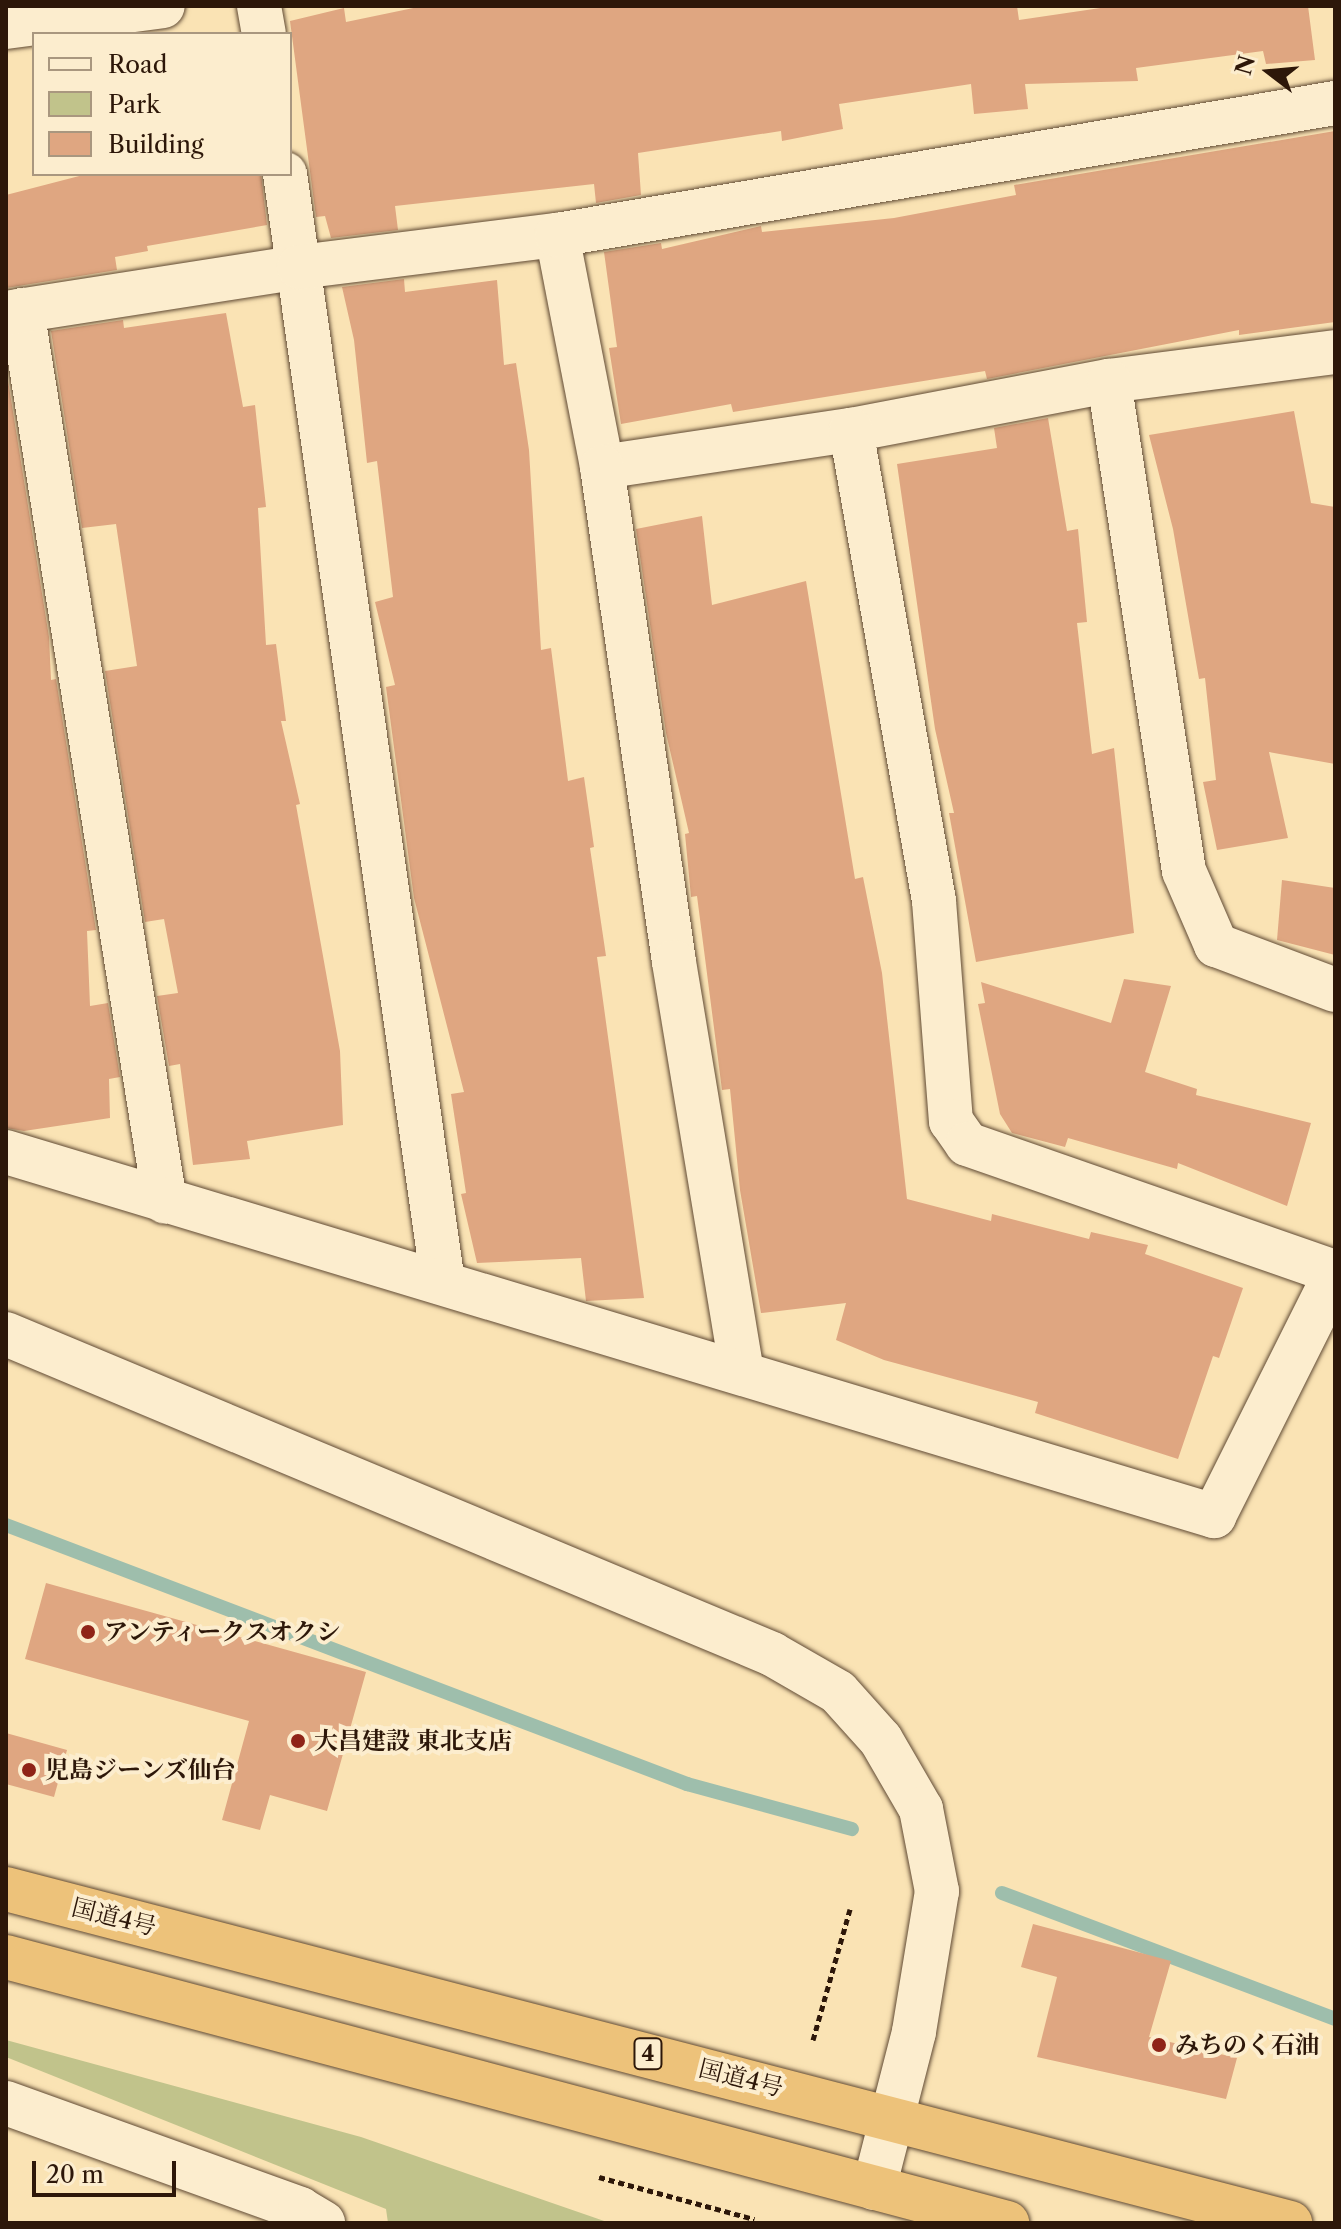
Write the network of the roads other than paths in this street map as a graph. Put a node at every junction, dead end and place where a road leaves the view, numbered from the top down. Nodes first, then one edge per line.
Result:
1 (163, 6) edge
2 (259, 6) edge
3 (6, 27) edge
4 (264, 32) edge
5 (1335, 103) edge
6 (285, 176) edge
7 (557, 235) junction
8 (299, 267) junction
9 (14, 312) edge
10 (1335, 352) edge
11 (1109, 381) junction
12 (851, 430) junction
13 (602, 467) junction
14 (1335, 990) edge
15 (6, 1152) edge
16 (165, 1202) junction
17 (1335, 1273) edge
18 (443, 1283) junction
19 (6, 1334) edge
20 (742, 1371) junction
21 (6, 1889) edge
22 (6, 1957) edge
23 (6, 2103) edge
24 (892, 2117) junction
25 (874, 2188) junction
26 (323, 2223) edge
27 (1007, 2223) edge
28 (1290, 2223) edge

1 - 3 street
2 - 4 street
5 - 7 street
6 - 8 street
7 - 8 street
7 - 13 street
8 - 9 street
8 - 18 street
9 - 16 street
10 - 11 street
11 - 12 street
11 - 14 street
12 - 13 street
12 - 17 street
13 - 20 street
15 - 16 street
16 - 18 street
17 - 20 street
18 - 20 street
19 - 24 street
21 - 24 highway, 国道4号 / 4
22 - 25 highway
23 - 26 street
24 - 25 street
24 - 28 highway, 国道4号 / 4
25 - 27 highway

